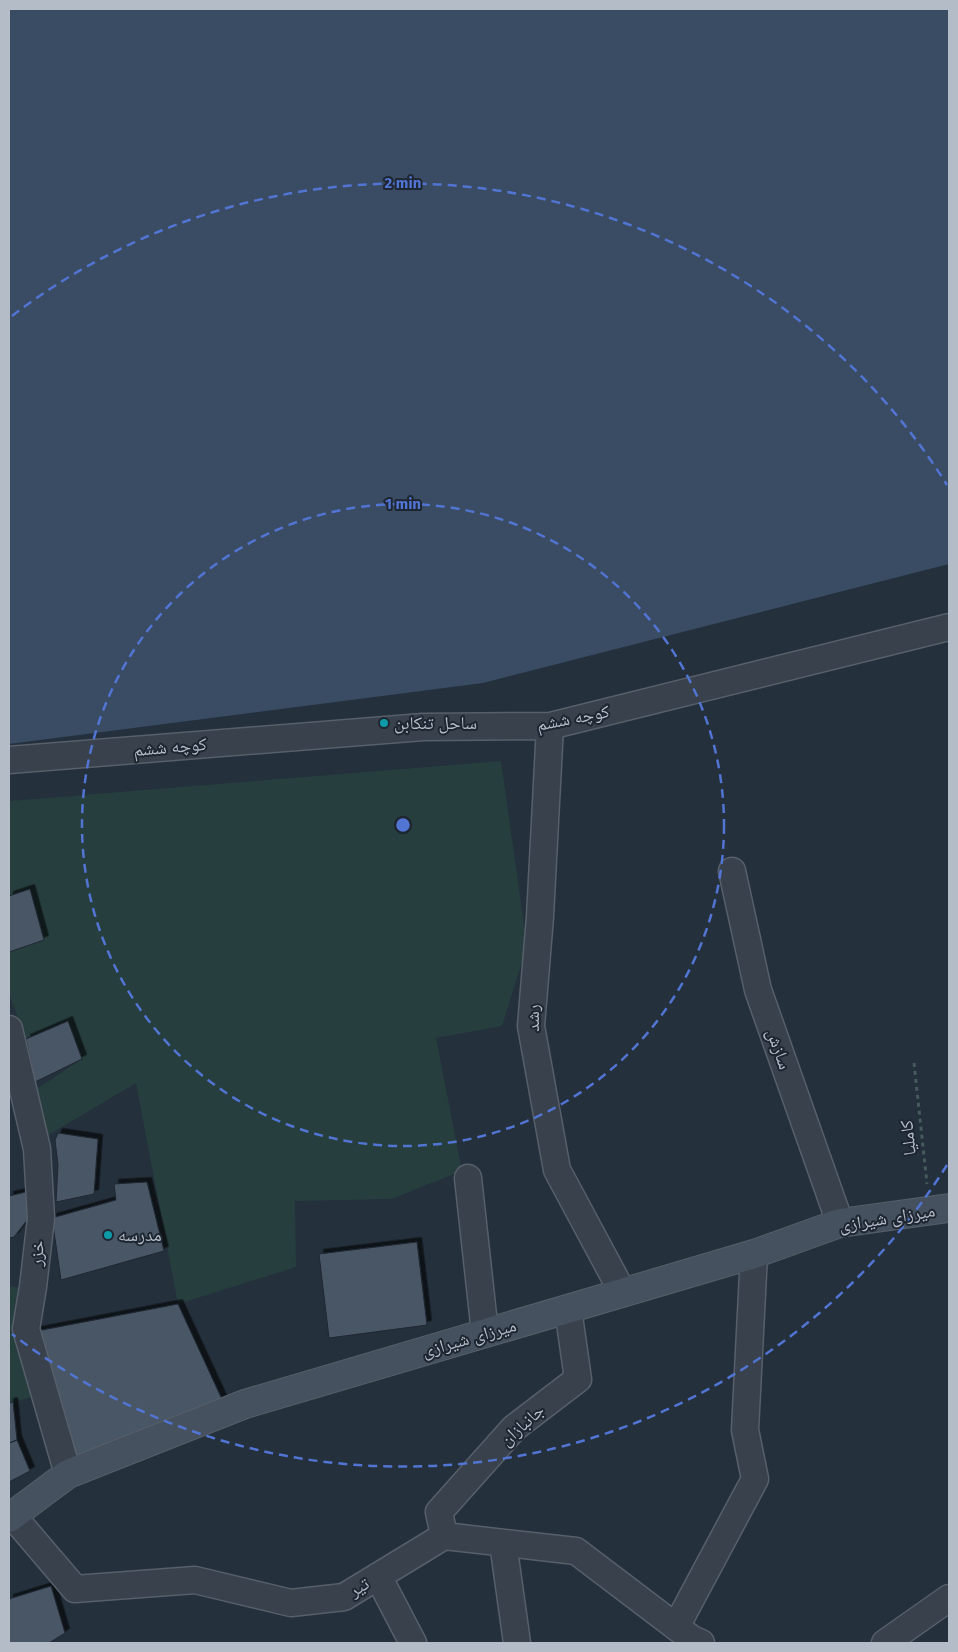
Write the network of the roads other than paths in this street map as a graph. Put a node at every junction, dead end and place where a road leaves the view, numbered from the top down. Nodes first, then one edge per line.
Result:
1 (949, 626) edge
2 (550, 726) junction
3 (9, 760) edge
4 (732, 871) dead end
5 (9, 1029) edge
6 (468, 1178) dead end
7 (939, 1209) edge
8 (840, 1223) junction
9 (754, 1254) junction
10 (623, 1293) junction
11 (568, 1309) junction
12 (485, 1333) junction
13 (68, 1474) junction
14 (10, 1517) edge
15 (444, 1536) junction
16 (503, 1543) junction
17 (378, 1576) junction
18 (949, 1598) edge
19 (676, 1627) junction
20 (414, 1643) edge
21 (517, 1643) edge
22 (701, 1643) edge
23 (885, 1643) edge

1 - 2 street, کوچه ششم
2 - 3 street, کوچه ششم
2 - 10 street, رشد
4 - 8 street, سازش
5 - 13 street, خزر
6 - 12 street
7 - 8 main road, میرزای شیرازی
8 - 9 main road, میرزای شیرازی
9 - 10 main road, میرزای شیرازی
9 - 19 street
10 - 11 main road, میرزای شیرازی
11 - 12 main road, میرزای شیرازی
11 - 15 street, جانبازان
12 - 13 main road, میرزای شیرازی
13 - 14 main road, میرزای شیرازی
14 - 17 street, تیر
15 - 16 street
15 - 17 street, تیر
16 - 19 street
16 - 21 street
17 - 20 street
18 - 23 street
19 - 22 street

